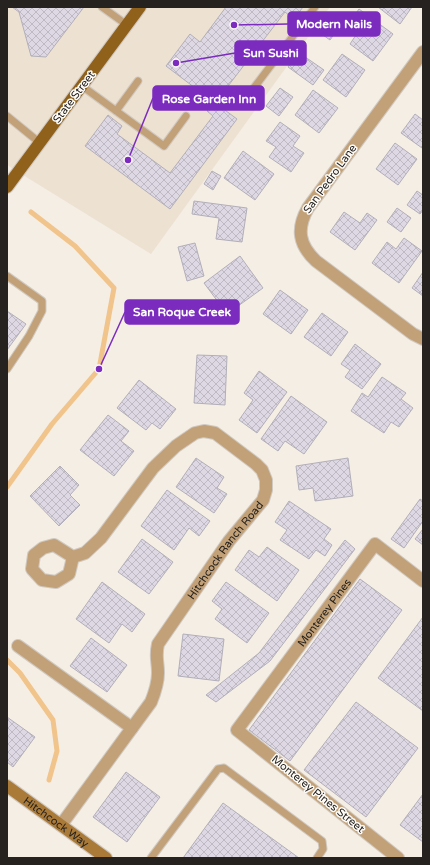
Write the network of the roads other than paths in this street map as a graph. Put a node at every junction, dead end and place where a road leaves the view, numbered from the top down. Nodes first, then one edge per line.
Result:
1 (102, 7) edge
2 (140, 7) edge
3 (315, 7) edge
4 (127, 25) junction
5 (423, 52) edge
6 (138, 81) dead end
7 (82, 86) junction
8 (247, 97) dead end
9 (116, 111) junction
10 (7, 116) edge
11 (186, 116) dead end
12 (40, 143) junction
13 (7, 187) edge
14 (7, 276) edge
15 (423, 339) edge
16 (7, 369) edge
17 (73, 557) dead end
18 (423, 581) edge
19 (18, 646) dead end
20 (132, 728) junction
21 (237, 730) joint
22 (7, 786) edge
23 (61, 825) junction
24 (106, 858) edge
25 (151, 858) edge
26 (317, 858) edge
27 (398, 858) edge

1 - 4 lane
2 - 4 main road, State Street
3 - 8 lane
4 - 7 main road, State Street
5 - 15 street, San Pedro Lane
6 - 9 lane
7 - 9 lane
7 - 12 main road, State Street
9 - 11 lane
10 - 12 lane
12 - 13 main road, State Street
14 - 16 lane
17 - 20 street, Hitchcock Ranch Road
18 - 21 street, Monterey Pines
19 - 20 street
20 - 23 street, Hitchcock Ranch Road
21 - 27 street, Monterey Pines Street
22 - 23 street, Hitchcock Way
23 - 24 street, Hitchcock Way
25 - 26 lane

